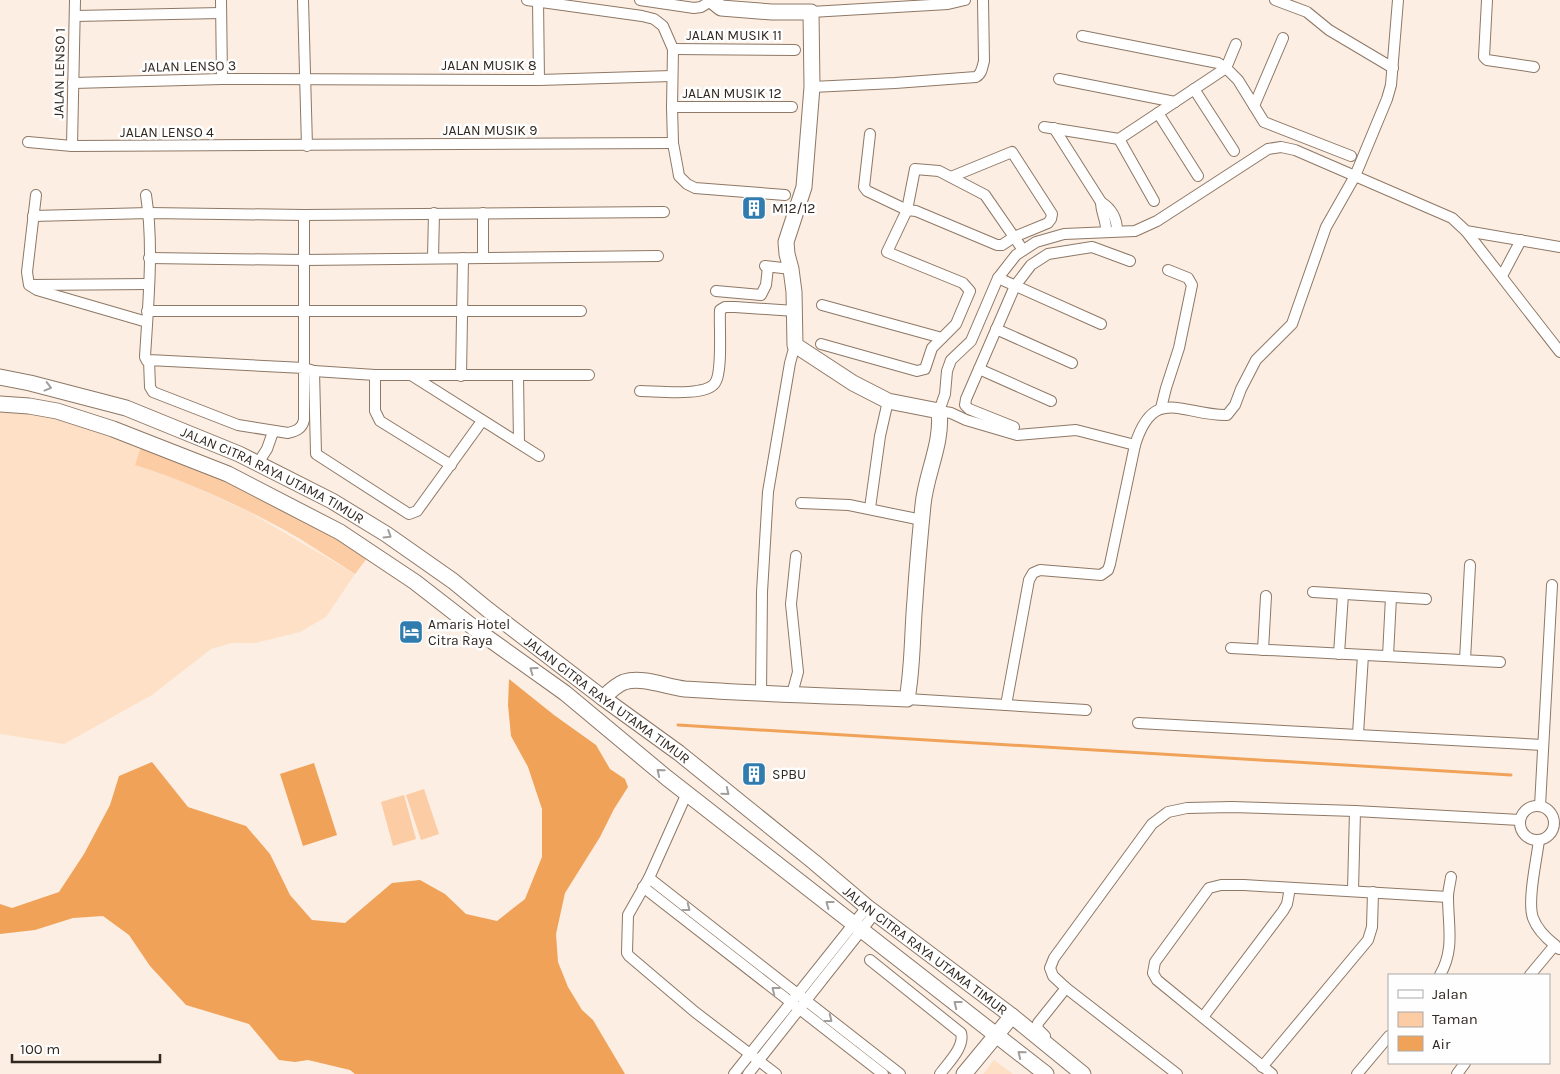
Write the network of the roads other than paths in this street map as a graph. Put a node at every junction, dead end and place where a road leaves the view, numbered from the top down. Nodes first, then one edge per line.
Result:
1 (75, 0) edge
2 (222, 0) edge
3 (303, 0) edge
4 (526, 0) edge
5 (538, 0) edge
6 (640, 0) edge
7 (711, 0) edge
8 (965, 0) edge
9 (983, 0) edge
10 (1275, 0) edge
11 (1398, 0) edge
12 (1487, 0) edge
13 (885, 4) edge
14 (774, 6) edge
15 (811, 12) junction
16 (221, 13) junction
17 (75, 16) junction
18 (1082, 36) dead end
19 (1283, 38) dead end
20 (1236, 44) dead end
21 (674, 49) junction
22 (795, 50) dead end
23 (1534, 67) dead end
24 (1226, 68) junction
25 (1394, 68) junction
26 (672, 76) junction
27 (306, 78) junction
28 (222, 79) junction
29 (1059, 79) dead end
30 (539, 80) junction
31 (74, 83) junction
32 (812, 87) junction
33 (1194, 89) junction
34 (1175, 102) junction
35 (672, 106) junction
36 (1254, 106) junction
37 (792, 108) dead end
38 (1158, 113) junction
39 (870, 134) dead end
40 (1119, 139) junction
41 (28, 142) dead end
42 (673, 143) junction
43 (72, 146) junction
44 (307, 146) junction
45 (1234, 151) dead end
46 (1351, 156) dead end
47 (1198, 176) dead end
48 (1355, 176) junction
49 (951, 177) junction
50 (785, 194) dead end
51 (36, 195) dead end
52 (146, 195) dead end
53 (1154, 201) dead end
54 (1100, 202) junction
55 (907, 210) junction
56 (664, 212) dead end
57 (149, 213) junction
58 (434, 213) junction
59 (483, 213) junction
60 (304, 214) junction
61 (33, 216) junction
62 (1117, 231) junction
63 (1466, 231) junction
64 (1106, 232) junction
65 (1014, 238) junction
66 (1521, 240) junction
67 (1560, 247) edge
68 (1023, 250) junction
69 (658, 256) dead end
70 (149, 258) junction
71 (433, 258) junction
72 (463, 258) junction
73 (484, 258) junction
74 (304, 260) junction
75 (1130, 261) dead end
76 (791, 269) junction
77 (1168, 270) dead end
78 (1502, 276) junction
79 (998, 278) junction
80 (148, 284) junction
81 (29, 285) junction
82 (1015, 286) junction
83 (716, 290) dead end
84 (822, 304) dead end
85 (148, 310) junction
86 (304, 310) junction
87 (461, 311) junction
88 (581, 311) dead end
89 (795, 311) junction
90 (147, 322) junction
91 (1101, 324) dead end
92 (996, 329) junction
93 (942, 338) junction
94 (821, 344) dead end
95 (795, 345) junction
96 (1560, 352) edge
97 (149, 360) junction
98 (1072, 363) dead end
99 (309, 369) junction
100 (979, 369) junction
101 (375, 375) junction
102 (411, 375) junction
103 (589, 375) dead end
104 (461, 376) junction
105 (518, 376) junction
106 (0, 377) edge
107 (640, 391) dead end
108 (888, 401) junction
109 (1051, 401) dead end
110 (0, 404) edge
111 (1161, 408) junction
112 (939, 411) junction
113 (482, 421) junction
114 (1014, 427) dead end
115 (273, 432) junction
116 (519, 443) junction
117 (1135, 445) junction
118 (539, 456) dead end
119 (258, 463) junction
120 (451, 465) junction
121 (801, 503) dead end
122 (870, 508) junction
123 (922, 520) junction
124 (796, 556) dead end
125 (1470, 565) dead end
126 (1552, 585) dead end
127 (1313, 592) dead end
128 (1343, 594) junction
129 (1266, 596) dead end
130 (1391, 597) junction
131 (1426, 599) dead end
132 (487, 609) junction
133 (472, 626) junction
134 (1231, 648) dead end
135 (1263, 650) junction
136 (1339, 654) junction
137 (1363, 655) junction
138 (1388, 656) junction
139 (1465, 660) junction
140 (1500, 662) dead end
141 (761, 694) junction
142 (792, 694) junction
143 (603, 698) junction
144 (907, 699) junction
145 (1006, 705) junction
146 (1086, 710) dead end
147 (1138, 723) dead end
148 (1358, 734) junction
149 (1543, 745) junction
150 (687, 793) junction
151 (1540, 806) junction
152 (1355, 811) junction
153 (760, 820) junction
154 (1520, 820) junction
155 (746, 839) junction
156 (1539, 840) junction
157 (1451, 878) dead end
158 (646, 882) junction
159 (1290, 888) junction
160 (1353, 890) junction
161 (1373, 892) junction
162 (1448, 897) junction
163 (871, 910) junction
164 (858, 926) junction
165 (1557, 947) edge
166 (870, 960) dead end
167 (1440, 974) edge
168 (1531, 974) edge
169 (1066, 988) junction
170 (798, 1001) junction
171 (1012, 1016) junction
172 (1203, 1017) junction
173 (996, 1034) junction
174 (1388, 1037) edge
175 (754, 1057) junction
176 (1465, 1064) edge
177 (1262, 1066) junction
178 (734, 1074) edge
179 (748, 1074) edge
180 (776, 1074) edge
181 (882, 1074) edge
182 (900, 1074) edge
183 (940, 1074) edge
184 (964, 1074) edge
185 (1046, 1074) edge
186 (1083, 1074) edge
187 (1093, 1074) edge
188 (1177, 1074) edge
189 (1272, 1074) edge
190 (1357, 1074) edge
191 (1457, 1074) edge

1 - 17 street, JALAN LENSO 1
2 - 16 street
3 - 27 street
4 - 5 street
5 - 21 street
5 - 30 street
6 - 7 street
7 - 14 main road
8 - 13 street
9 - 32 street
10 - 25 street
11 - 25 street
12 - 23 street
13 - 15 street
14 - 15 main road
15 - 32 main road
16 - 17 street
16 - 28 street
17 - 31 street, JALAN LENSO 1
18 - 24 street
19 - 36 street
20 - 24 street
21 - 22 street, JALAN MUSIK 11
21 - 26 street
24 - 33 street
24 - 36 street
25 - 48 street
26 - 30 street, JALAN MUSIK 8
26 - 35 street
27 - 28 street, JALAN LENSO 3
27 - 30 street, JALAN MUSIK 8
27 - 44 street
28 - 31 street, JALAN LENSO 3
29 - 34 street
31 - 43 street, JALAN LENSO 1
32 - 76 main road
33 - 34 street
33 - 45 street
34 - 38 street
35 - 37 street, JALAN MUSIK 12
35 - 42 street
36 - 46 street
38 - 40 street
38 - 47 street
39 - 55 street
40 - 53 street
40 - 54 street
41 - 43 street, JALAN LENSO 4
42 - 44 street, JALAN MUSIK 9
42 - 50 street
43 - 44 street, JALAN LENSO 4
48 - 62 street
48 - 63 street
48 - 111 street
49 - 55 street
49 - 65 street
49 - 65 street
51 - 61 street
52 - 57 street
54 - 62 street
54 - 64 street
55 - 65 street
55 - 93 street
56 - 59 street
57 - 60 street
57 - 61 street
57 - 70 street
58 - 59 street
58 - 60 street
58 - 71 street
59 - 73 street
60 - 74 street
61 - 81 street
62 - 64 street
63 - 66 street
63 - 78 street
64 - 68 street
65 - 68 street
66 - 67 street
66 - 78 street
68 - 79 street
69 - 73 street
70 - 74 street
70 - 80 street
71 - 72 street
71 - 74 street
72 - 73 street
72 - 87 street
74 - 86 street
75 - 82 street
76 - 83 street
76 - 89 main road
77 - 111 street
78 - 96 street
79 - 82 street
79 - 112 street
80 - 81 street
80 - 85 street
81 - 90 street
82 - 91 street
82 - 92 street
84 - 93 street
85 - 86 street
85 - 90 street
86 - 87 street
86 - 99 street
87 - 88 street
87 - 104 street
89 - 95 main road
89 - 107 street
90 - 97 street
92 - 98 street
92 - 100 street
93 - 94 street
95 - 108 main road
95 - 141 street
97 - 99 street
97 - 115 street
99 - 101 street
99 - 115 street
99 - 120 street
100 - 109 street
100 - 114 street
101 - 102 street
101 - 120 street
102 - 104 street
102 - 113 street
103 - 105 street
104 - 105 street
105 - 116 street
106 -> 119 main road, JALAN CITRA RAYA UTAMA TIMUR
108 - 112 main road
108 - 122 street
110 - 133 main road, JALAN CITRA RAYA UTAMA TIMUR
111 - 117 street
112 - 117 street
112 - 123 main road
113 - 116 street
113 - 120 street
115 - 119 street
116 - 118 street
117 - 145 street
119 -> 132 main road, JALAN CITRA RAYA UTAMA TIMUR
121 - 122 street
122 - 123 street
123 - 144 main road
124 - 142 street
125 - 139 street
126 - 149 street
127 - 128 street
128 - 130 street
128 - 136 street
129 - 135 street
130 - 131 street
130 - 138 street
132 - 133 main road
132 - 143 main road, JALAN CITRA RAYA UTAMA TIMUR
150 -> 133 main road, JALAN CITRA RAYA UTAMA TIMUR
134 - 135 street
135 - 136 street
136 - 137 street
137 - 138 street
137 - 148 street
138 - 139 street
139 - 140 street
141 - 142 main road
141 - 143 main road
142 - 144 main road
143 -> 153 main road, JALAN CITRA RAYA UTAMA TIMUR
144 - 145 street
145 - 146 street
147 - 148 street
148 - 149 street
149 - 151 street
150 - 155 main road, JALAN CITRA RAYA UTAMA TIMUR
150 - 158 street
151 - 154 street
151 - 156 street
152 - 154 street
152 - 160 street
152 - 169 street
153 - 155 main road
153 - 163 main road, JALAN CITRA RAYA UTAMA TIMUR
154 - 156 street
164 -> 155 main road, JALAN CITRA RAYA UTAMA TIMUR
156 - 165 street
157 - 162 street
158 - 170 street
158 - 175 street
159 - 160 street
159 - 172 street
159 - 172 street
160 - 161 street
161 - 162 street
161 - 177 street
162 - 167 street
163 - 164 street
163 - 171 main road, JALAN CITRA RAYA UTAMA TIMUR
164 - 170 street
173 -> 164 main road, JALAN CITRA RAYA UTAMA TIMUR
165 - 168 street
166 - 183 street
169 - 187 street
169 - 188 street
170 - 175 street
170 - 181 street
170 -> 182 street
171 - 173 main road
171 - 186 main road, JALAN CITRA RAYA UTAMA TIMUR
172 - 177 street
173 - 184 main road
185 -> 173 main road, JALAN CITRA RAYA UTAMA TIMUR
174 - 190 street
175 - 178 street
175 - 179 street
175 - 180 street
176 - 191 street
177 - 189 street

